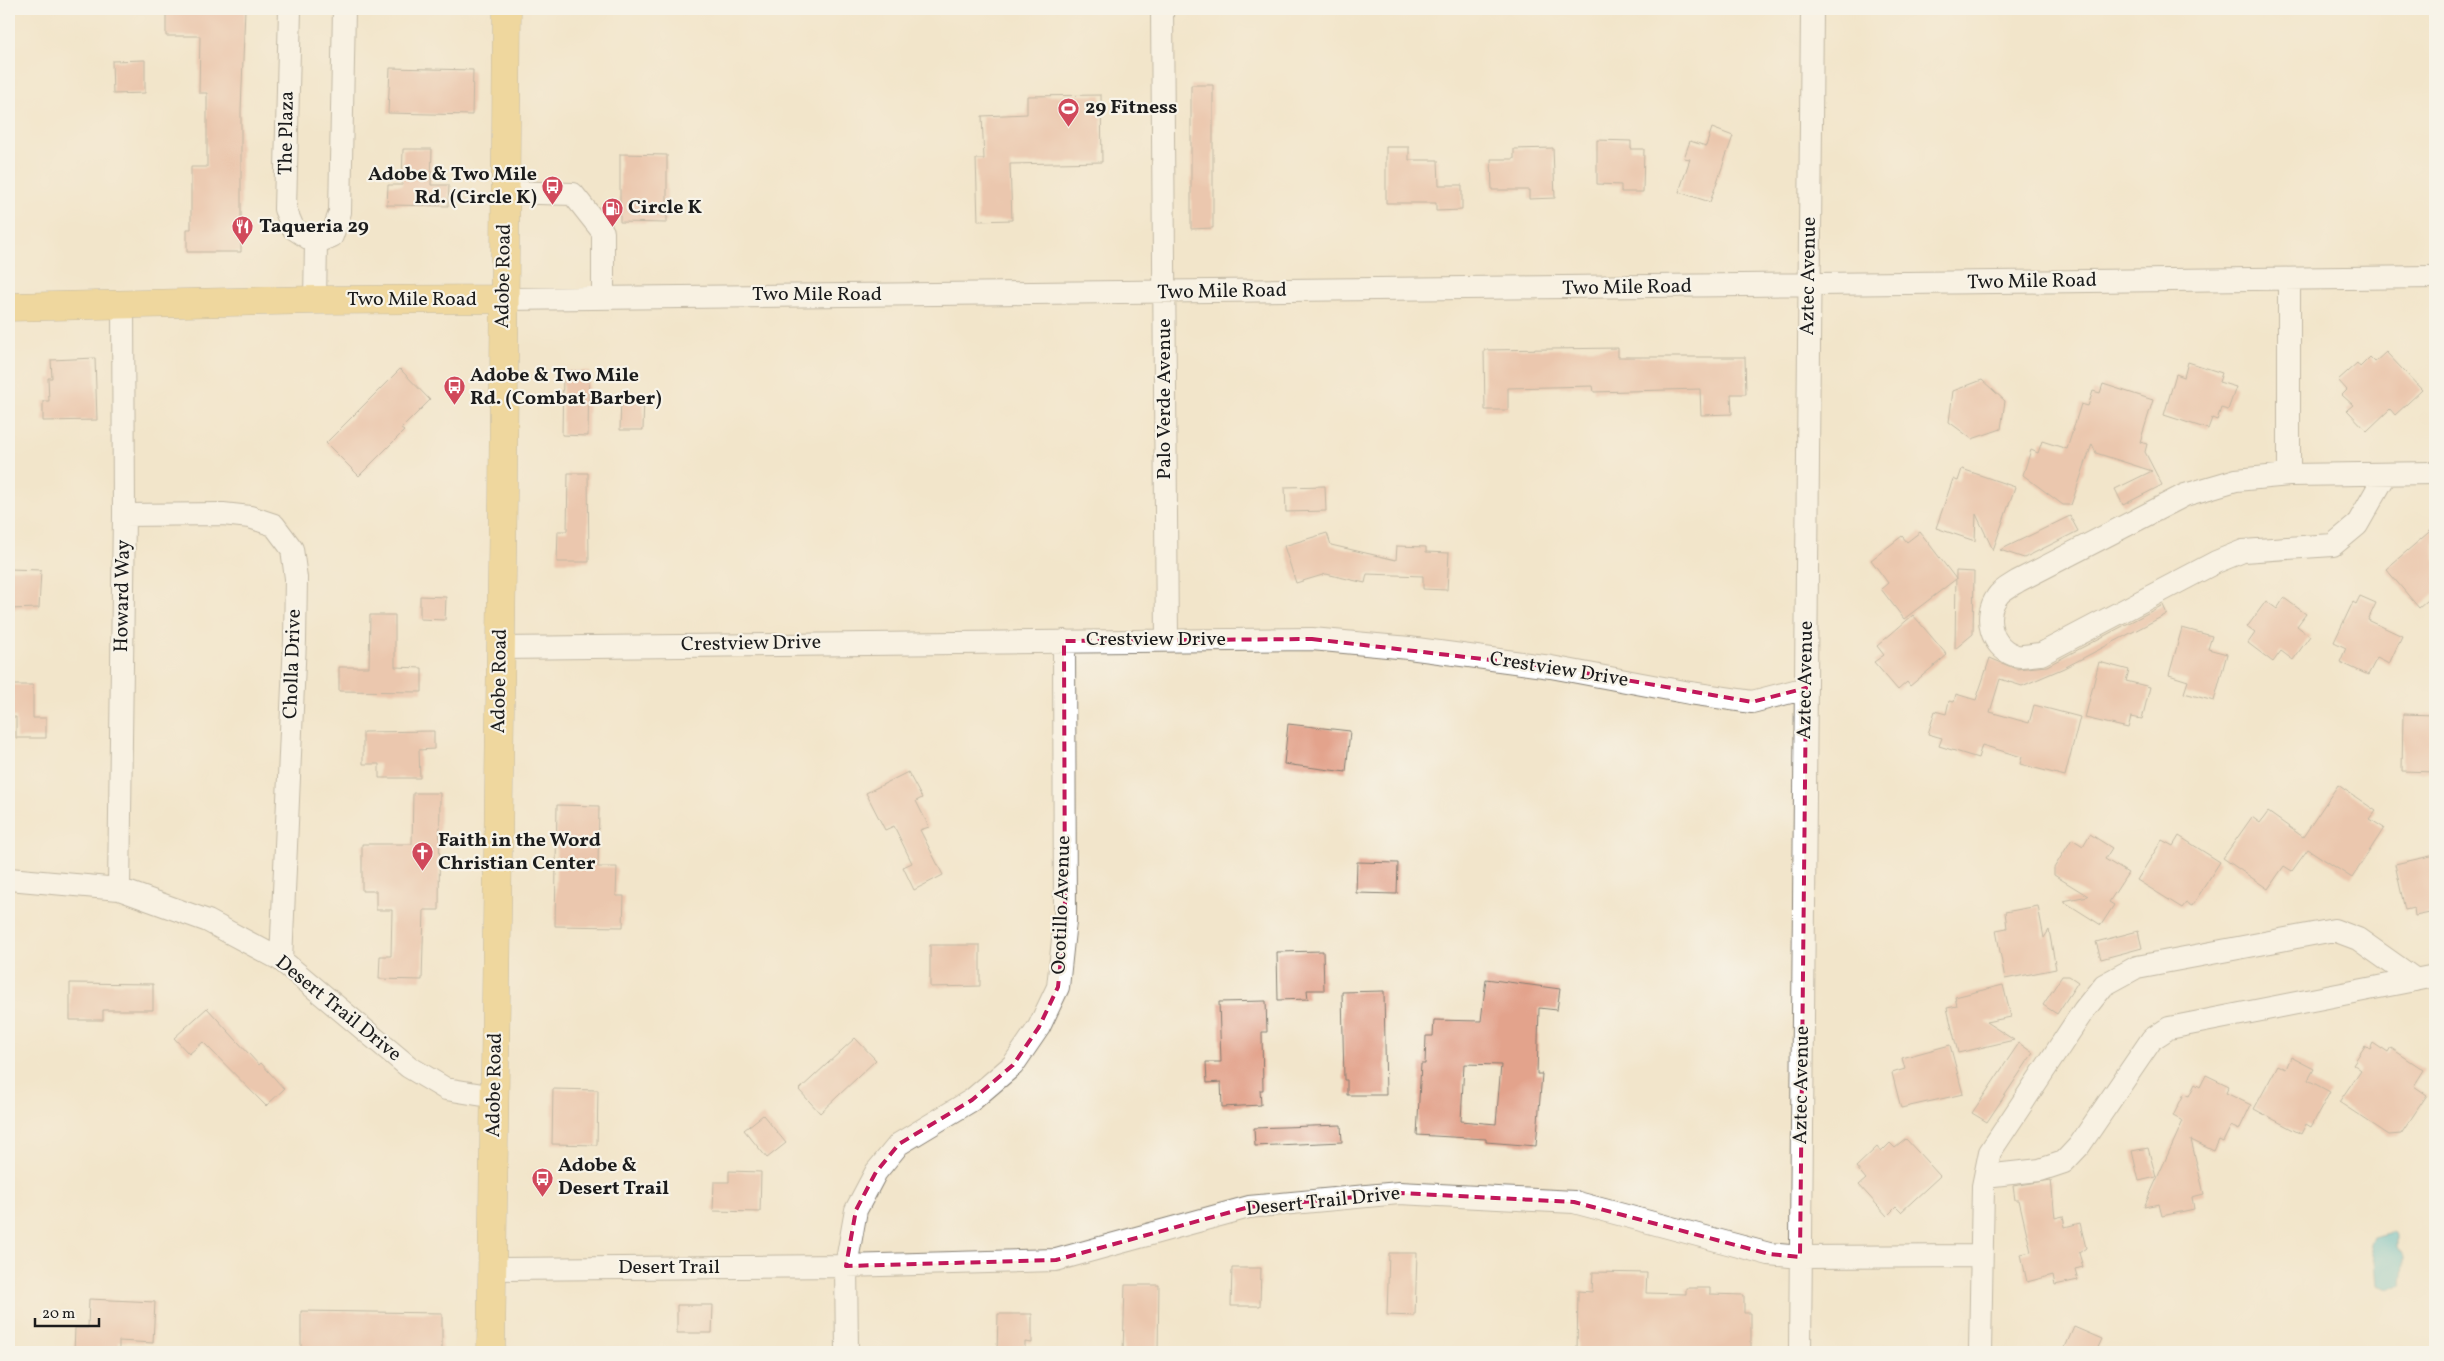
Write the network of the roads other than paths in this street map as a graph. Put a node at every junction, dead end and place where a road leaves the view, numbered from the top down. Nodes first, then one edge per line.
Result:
1 (290, 9) edge
2 (344, 9) edge
3 (507, 9) edge
4 (1162, 9) edge
5 (1812, 9) edge
6 (505, 192) junction
7 (316, 244) junction
8 (2435, 277) edge
9 (2289, 279) junction
10 (1809, 286) junction
11 (1164, 293) junction
12 (603, 296) junction
13 (503, 299) junction
14 (315, 300) junction
15 (123, 304) junction
16 (9, 306) edge
17 (2435, 473) edge
18 (2386, 474) junction
19 (2289, 475) junction
20 (124, 515) junction
21 (1167, 639) junction
22 (1064, 641) junction
23 (501, 648) junction
24 (1806, 688) junction
25 (9, 879) edge
26 (118, 888) junction
27 (281, 960) junction
28 (2426, 978) edge
29 (495, 1098) junction
30 (1985, 1176) junction
31 (1980, 1256) junction
32 (1800, 1257) junction
33 (846, 1266) junction
34 (492, 1269) junction
35 (491, 1352) edge
36 (847, 1352) edge
37 (1800, 1352) edge
38 (1980, 1352) edge

1 - 7 street, The Plaza
2 - 7 street
3 - 6 main road, Adobe Road
4 - 11 street, Palo Verde Avenue
5 - 10 street, Aztec Avenue
6 - 12 street
6 - 13 main road, Adobe Road
7 - 14 street
8 - 9 street, Two Mile Road
9 - 10 street, Two Mile Road
9 - 19 street
10 - 11 street, Two Mile Road
10 - 24 street, Aztec Avenue
11 - 12 street, Two Mile Road
11 - 21 street, Palo Verde Avenue
12 - 13 street, Two Mile Road
13 - 14 main road, Two Mile Road
13 - 23 main road, Adobe Road
14 - 15 main road, Two Mile Road
15 - 16 main road, Two Mile Road
15 - 20 street, Howard Way
17 - 18 street
18 - 19 street
18 - 19 street
20 - 26 street, Howard Way
20 - 27 street, Cholla Drive
21 - 22 street, Crestview Drive
21 - 24 street, Crestview Drive
22 - 23 street, Crestview Drive
22 - 33 street, Ocotillo Avenue
23 - 29 main road, Adobe Road
24 - 32 street, Aztec Avenue
25 - 26 street, Desert Trail Drive
26 - 27 street, Desert Trail Drive
27 - 29 street, Desert Trail Drive
28 - 30 street
28 - 30 street
29 - 34 main road, Adobe Road
30 - 31 street
31 - 32 street, Desert Trail Drive
31 - 38 street
32 - 33 street, Desert Trail Drive
32 - 37 street, Aztec Avenue
33 - 34 street, Desert Trail
33 - 36 street, Ocotillo Avenue
34 - 35 main road, Adobe Road

